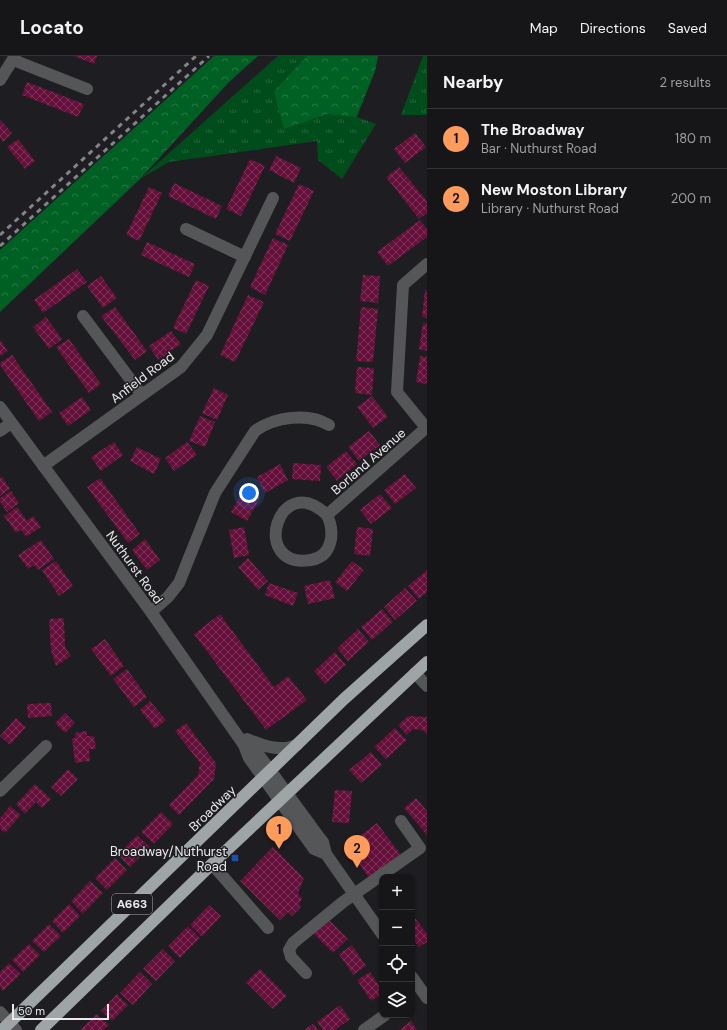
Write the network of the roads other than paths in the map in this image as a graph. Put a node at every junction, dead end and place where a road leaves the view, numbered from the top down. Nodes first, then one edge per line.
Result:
1 (14, 58) edge
2 (0, 80) edge
3 (87, 89) dead end
4 (273, 198) dead end
5 (186, 229) dead end
6 (245, 257) junction
7 (427, 264) edge
8 (83, 316) dead end
9 (142, 395) junction
10 (0, 407) edge
11 (11, 423) junction
12 (329, 425) dead end
13 (427, 429) edge
14 (0, 432) edge
15 (43, 466) junction
16 (327, 515) junction
17 (150, 612) junction
18 (427, 625) edge
19 (427, 662) edge
20 (415, 673) junction
21 (427, 686) edge
22 (236, 733) junction
23 (297, 745) junction
24 (46, 746) dead end
25 (266, 774) junction
26 (0, 791) edge
27 (283, 797) junction
28 (401, 821) dead end
29 (212, 864) junction
30 (353, 894) junction
31 (268, 928) dead end
32 (379, 930) edge
33 (306, 974) dead end
34 (415, 982) edge
35 (422, 995) edge
36 (0, 1012) edge
37 (381, 1018) edge
38 (10, 1027) edge
39 (41, 1030) edge
40 (364, 1030) edge

1 - 2 street
1 - 3 street
4 - 6 street, Anfield Road
5 - 6 street
6 - 9 street, Anfield Road
7 - 13 street
8 - 9 street
9 - 15 street, Anfield Road
10 - 11 street, Nuthurst Road
11 - 14 street
11 - 15 street, Nuthurst Road
12 - 17 street
13 - 16 street, Borland Avenue
15 - 17 street, Nuthurst Road
16 - 16 street
17 - 22 street, Nuthurst Road
18 - 23 highway, Broadway / A663
19 - 20 highway, A663
20 - 21 street
20 - 27 highway, A663
22 - 23 street
22 - 25 street, Nuthurst Road
23 - 25 highway, Broadway / A663
24 - 26 street
25 - 27 street, Nuthurst Road
25 - 38 highway, Broadway / A663
27 - 29 highway, A663
27 - 30 street, Nuthurst Road
28 - 30 street
29 - 31 street
29 - 39 highway, A663
30 - 32 street, Nuthurst Road
30 - 33 street
34 - 35 street
36 - 38 street
37 - 40 street

